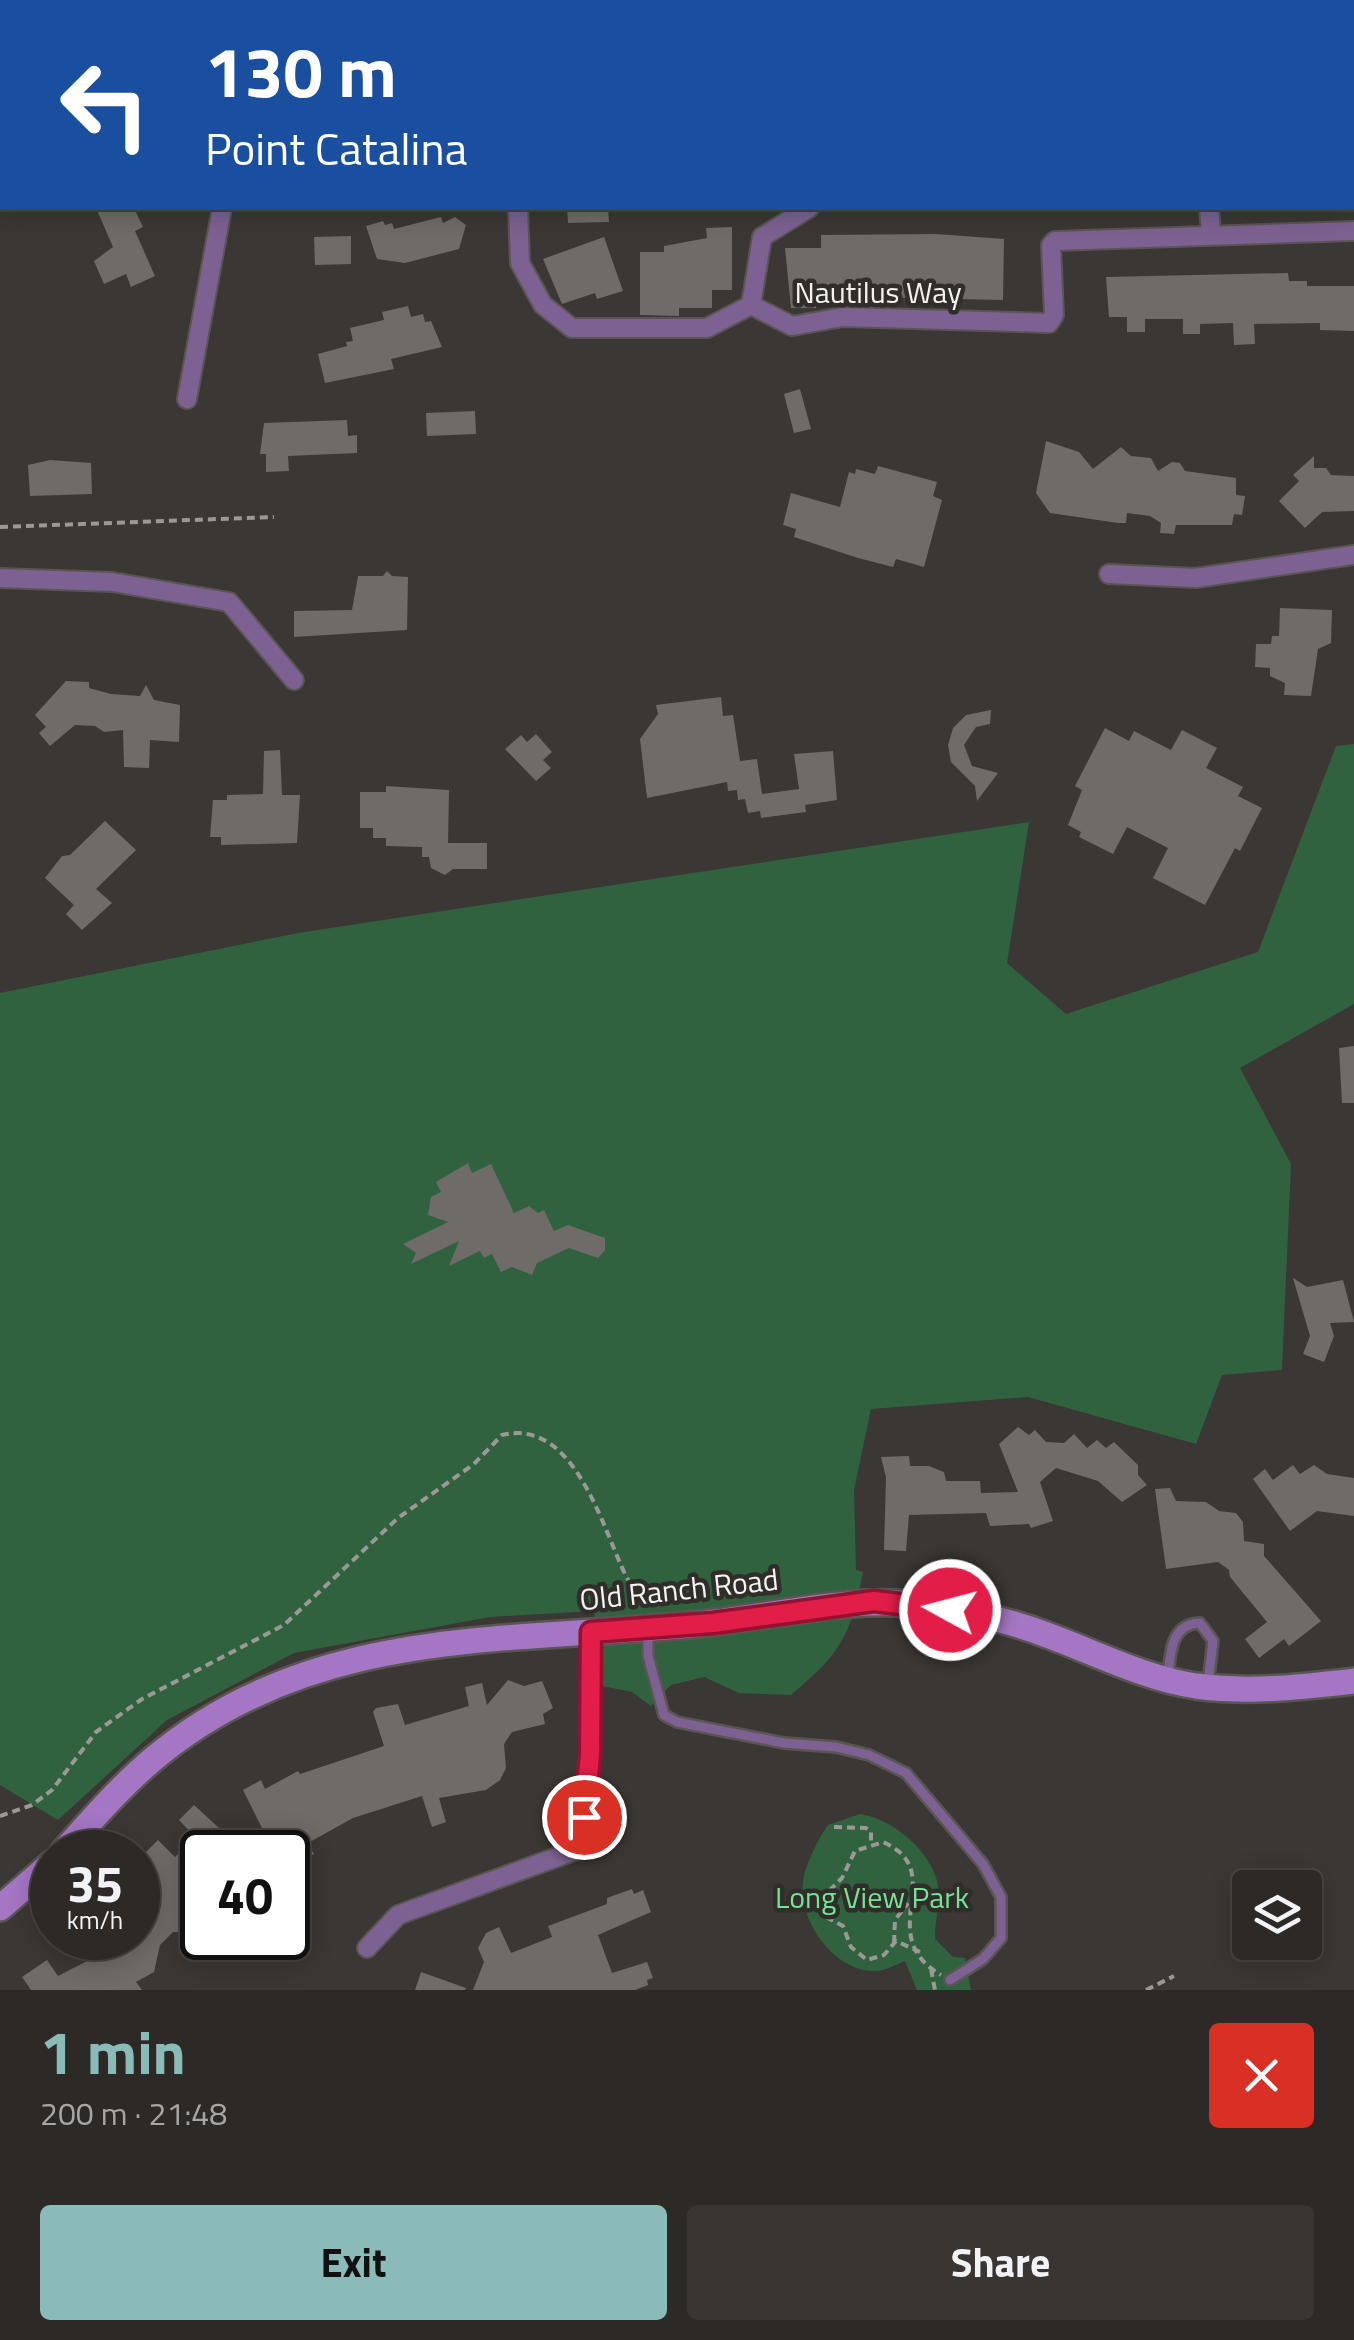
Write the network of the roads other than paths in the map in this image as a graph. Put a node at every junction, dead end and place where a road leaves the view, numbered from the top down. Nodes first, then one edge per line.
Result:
1 (222, 210) edge
2 (518, 210) edge
3 (806, 210) edge
4 (1209, 210) edge
5 (1354, 231) edge
6 (1211, 233) junction
7 (751, 305) junction
8 (187, 399) dead end
9 (1354, 555) edge
10 (1109, 574) dead end
11 (0, 578) edge
12 (294, 680) dead end
13 (648, 1629) junction
14 (591, 1632) junction
15 (1168, 1679) junction
16 (1354, 1682) edge
17 (1207, 1687) junction
18 (84, 1830) edge
19 (30, 1882) edge
20 (0, 1908) edge
21 (367, 1948) dead end
22 (950, 1980) dead end

1 - 8 street
2 - 7 street, Nautilus Way
3 - 7 street
4 - 6 street
5 - 6 street
6 - 7 street, Nautilus Way
9 - 10 street
11 - 12 street
13 - 14 street, Old Ranch Road
13 - 15 street, Old Ranch Road
13 - 22 lane
14 - 18 street, Old Ranch Road
14 - 21 street
15 - 17 street, Old Ranch Road
15 - 17 lane
16 - 17 street, Old Ranch Road
19 - 20 street

